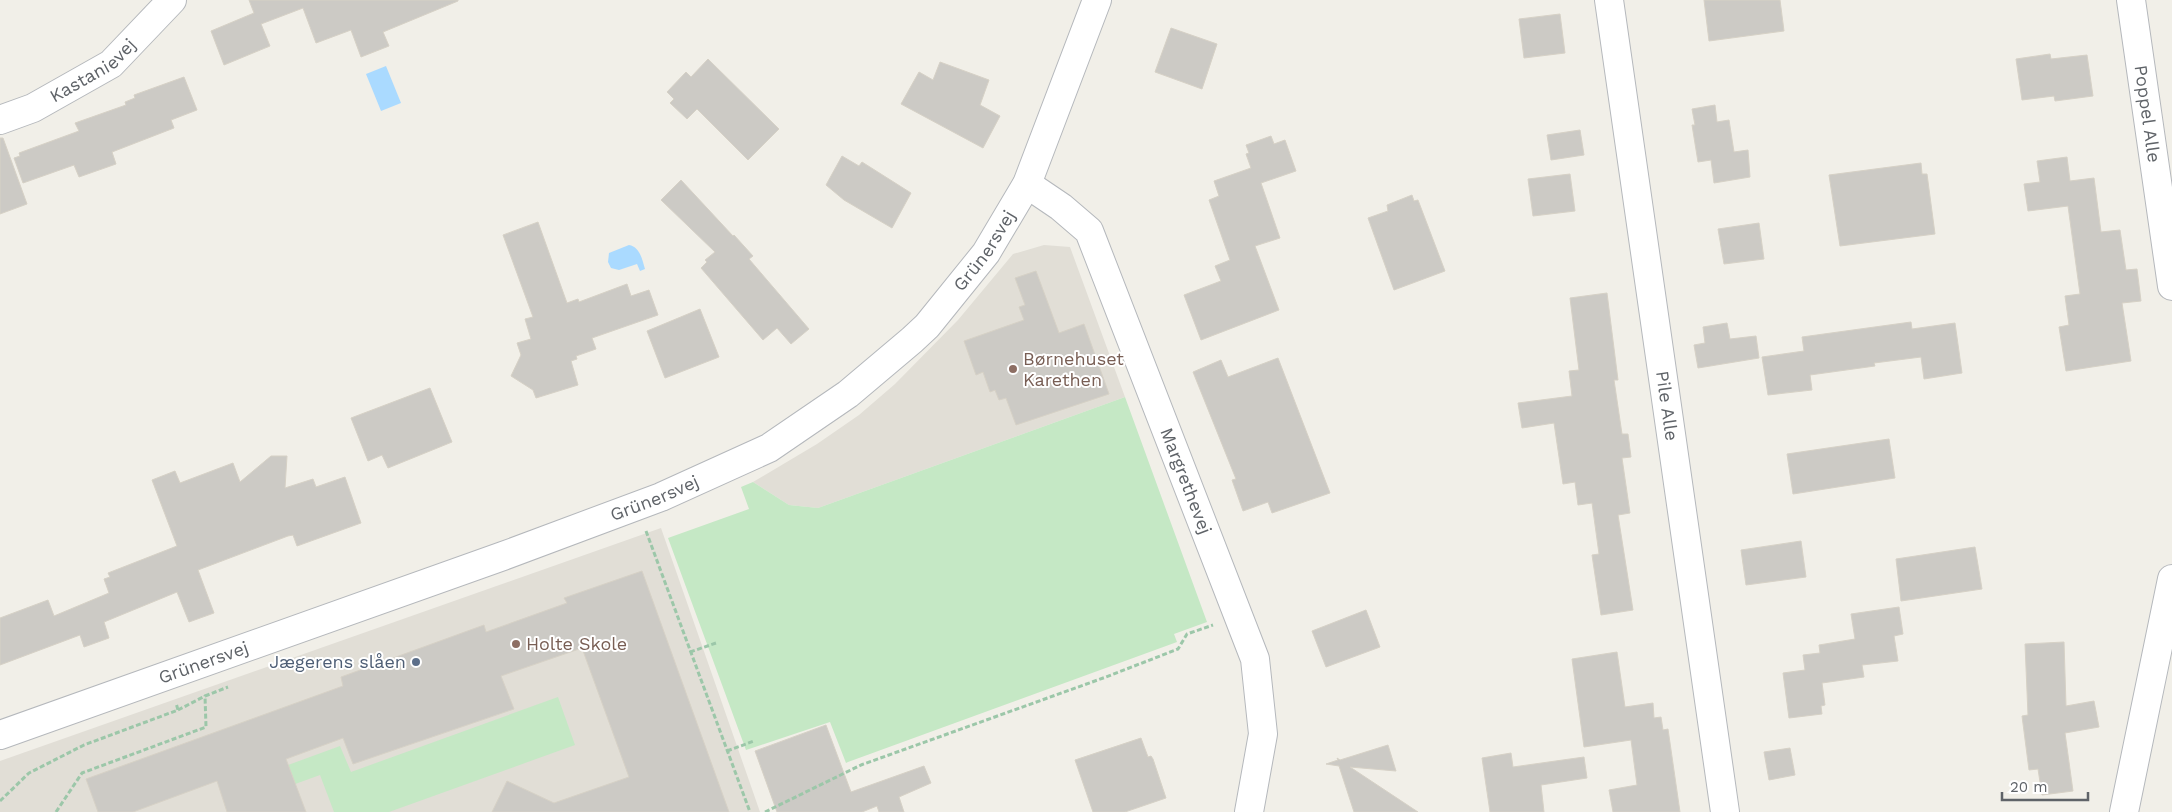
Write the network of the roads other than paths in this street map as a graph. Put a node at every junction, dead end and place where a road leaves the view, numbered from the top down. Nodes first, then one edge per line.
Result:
1 (172, 0) edge
2 (1097, 0) edge
3 (1609, 0) edge
4 (2131, 0) edge
5 (0, 120) edge
6 (1028, 184) junction
7 (2172, 286) edge
8 (2172, 579) edge
9 (2167, 628) edge
10 (0, 735) edge
11 (1249, 812) edge
12 (1725, 812) edge
13 (2124, 812) edge

1 - 5 street, Kastanievej
2 - 6 street, Grünersvej
3 - 12 street, Pile Alle
4 - 7 street, Poppel Alle
6 - 10 street, Grünersvej
6 - 11 street, Margrethevej
8 - 9 street
9 - 13 street

